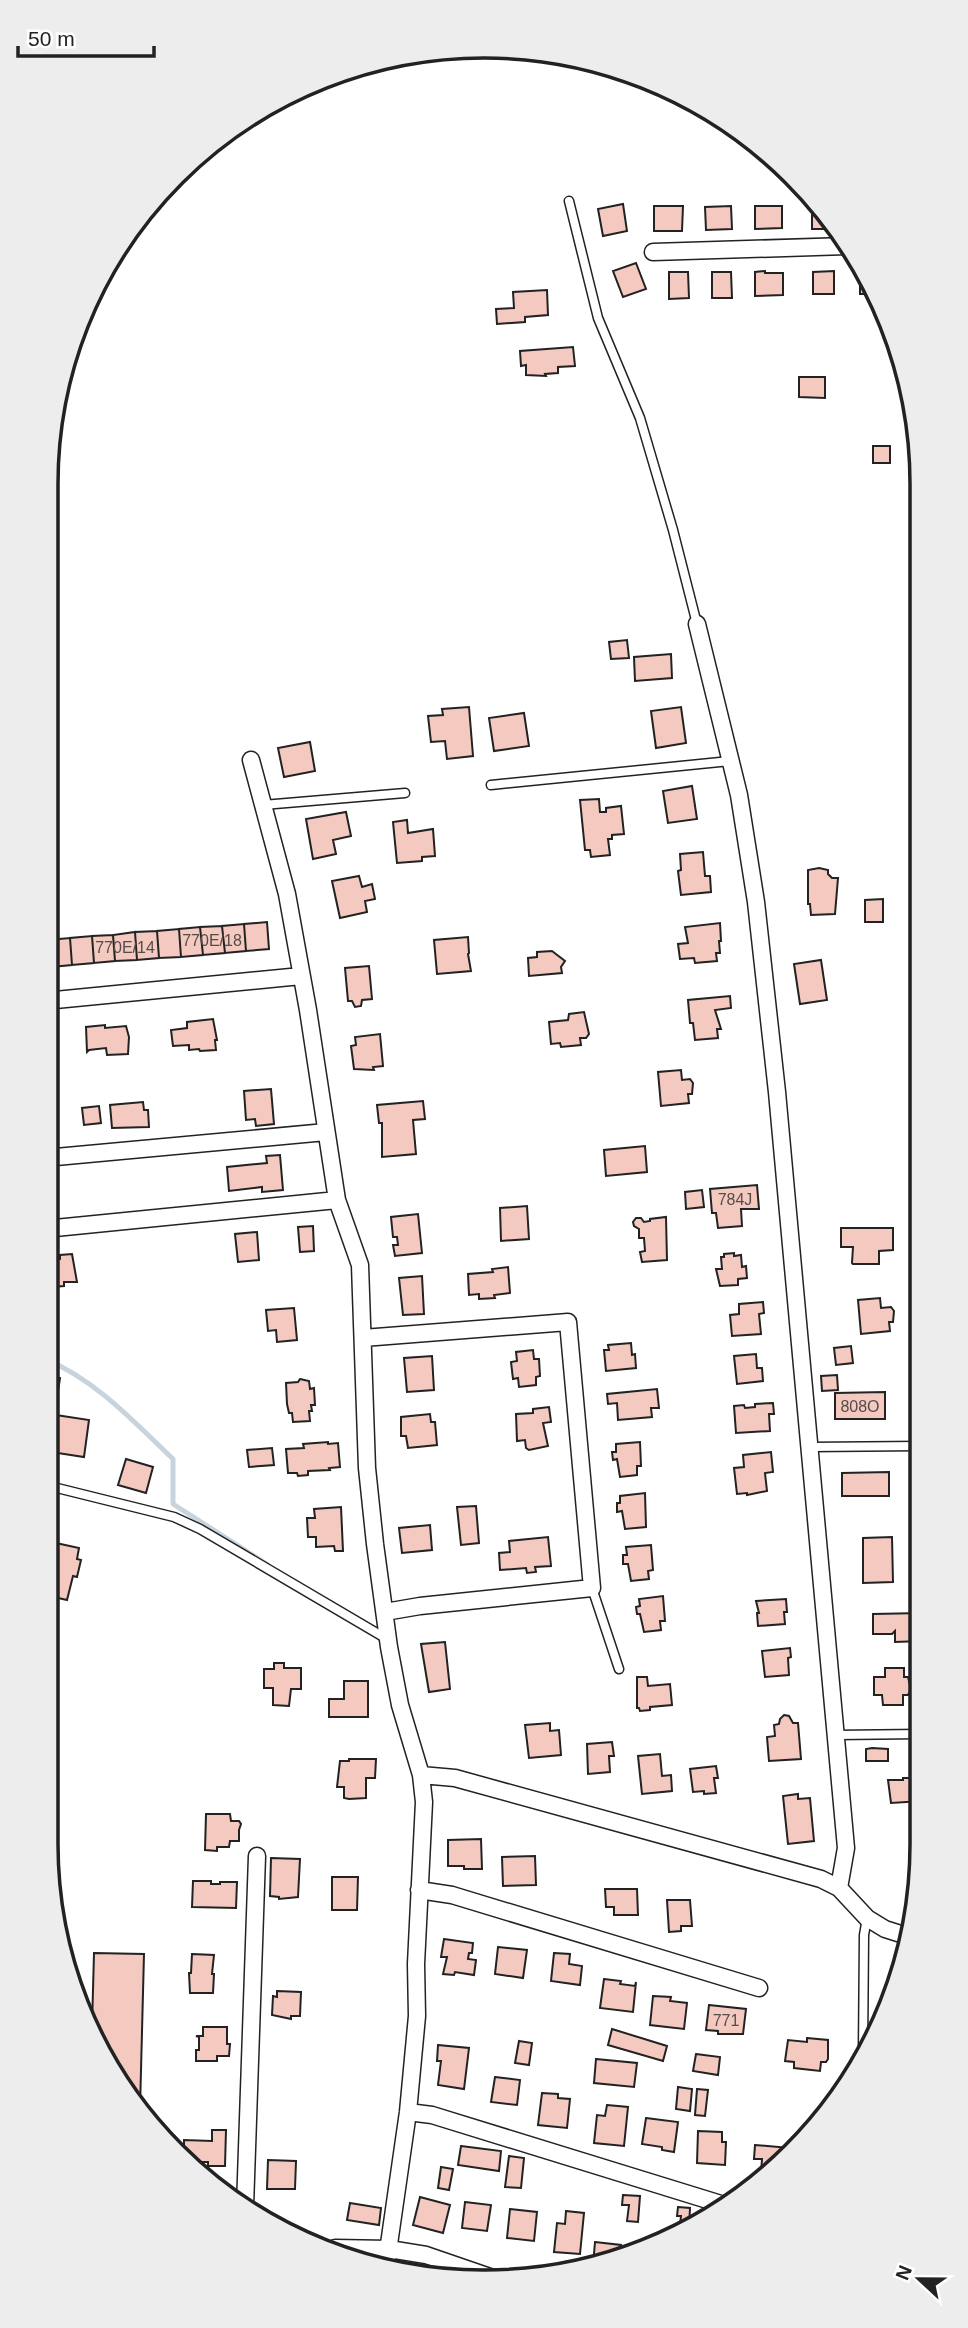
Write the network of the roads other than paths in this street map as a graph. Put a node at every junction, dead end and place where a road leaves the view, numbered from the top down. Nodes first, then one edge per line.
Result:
1 (569, 201) dead end
2 (838, 246) edge
3 (653, 252) dead end
4 (697, 624) joint
5 (251, 761) dead end
6 (730, 761) junction
7 (491, 785) dead end
8 (405, 793) dead end
9 (263, 805) junction
10 (301, 976) junction
11 (58, 1000) edge
12 (326, 1132) junction
13 (58, 1157) edge
14 (337, 1200) junction
15 (58, 1227) edge
16 (363, 1338) junction
17 (910, 1446) edge
18 (809, 1447) junction
19 (58, 1488) edge
20 (592, 1588) junction
21 (385, 1612) junction
22 (387, 1639) junction
23 (619, 1669) dead end
24 (910, 1734) edge
25 (835, 1735) junction
26 (421, 1775) junction
27 (257, 1856) dead end
28 (839, 1888) junction
29 (419, 1890) junction
30 (867, 1917) junction
31 (900, 1934) edge
32 (759, 1989) dead end
33 (863, 2038) edge
34 (408, 2112) junction
35 (245, 2197) edge
36 (713, 2203) edge
37 (364, 2253) edge
38 (387, 2257) edge
39 (468, 2269) edge

1 - 4 lane
2 - 3 street
4 - 6 street
5 - 9 street
6 - 7 lane
6 - 18 street
8 - 9 lane
9 - 10 street
10 - 11 street
10 - 12 street
12 - 13 street
12 - 14 street
14 - 15 street
14 - 16 street
16 - 20 street
16 - 21 street
17 - 18 lane
18 - 25 street
19 - 22 lane
20 - 21 street
20 - 23 lane
21 - 22 street
22 - 26 street
24 - 25 lane
25 - 28 street
26 - 28 street
26 - 29 street
27 - 35 street
28 - 30 street
29 - 32 street
29 - 34 street
30 - 31 street
30 - 33 lane
34 - 36 street
34 - 38 street
37 - 38 street
38 - 39 street

